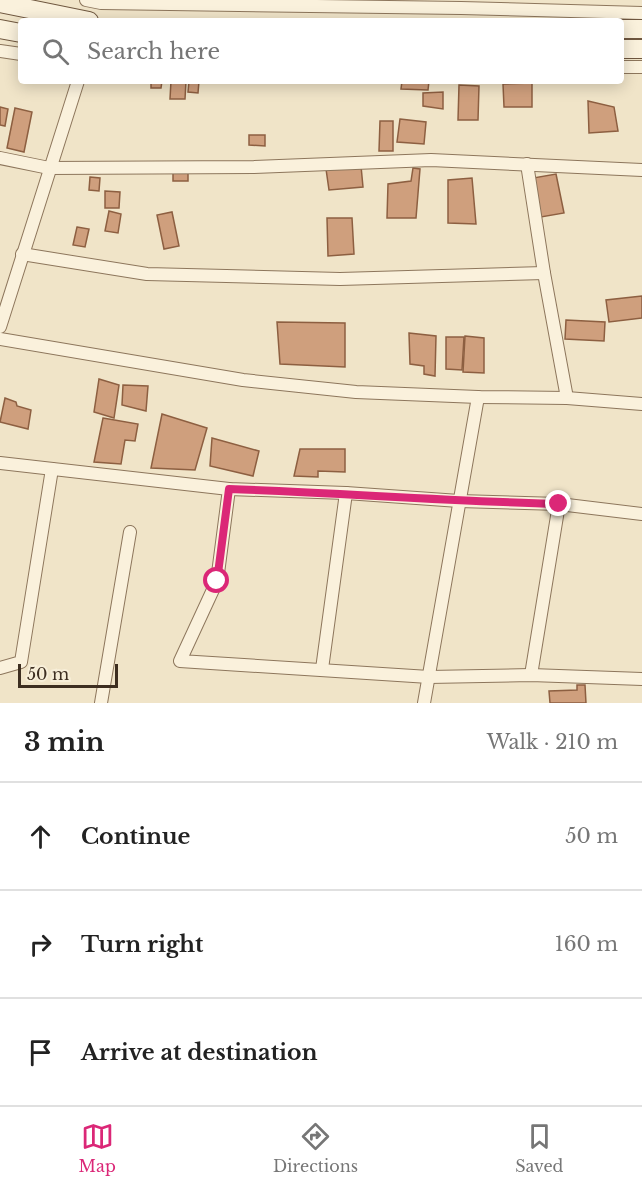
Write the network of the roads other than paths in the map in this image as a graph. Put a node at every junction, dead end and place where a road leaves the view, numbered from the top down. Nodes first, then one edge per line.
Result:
1 (86, 0) edge
2 (102, 2) edge
3 (0, 3) edge
4 (460, 4) edge
5 (642, 14) edge
6 (74, 18) edge
7 (0, 29) edge
8 (624, 29) edge
9 (642, 29) edge
10 (18, 32) edge
11 (624, 49) edge
12 (642, 49) edge
13 (0, 51) edge
14 (18, 54) edge
15 (624, 67) edge
16 (642, 67) edge
17 (77, 84) edge
18 (0, 158) edge
19 (527, 164) junction
20 (49, 168) junction
21 (642, 170) edge
22 (22, 254) junction
23 (544, 273) junction
24 (0, 327) edge
25 (0, 339) edge
26 (478, 398) junction
27 (567, 398) junction
28 (642, 404) edge
29 (0, 463) edge
30 (51, 469) junction
31 (229, 489) junction
32 (346, 493) junction
33 (459, 501) junction
34 (559, 504) junction
35 (642, 514) edge
36 (130, 532) dead end
37 (0, 668) edge
38 (322, 669) junction
39 (531, 675) junction
40 (429, 677) junction
41 (642, 679) edge
42 (101, 703) edge
43 (424, 703) edge

1 - 2 street
2 - 4 street
3 - 6 street
4 - 5 street
7 - 10 street
8 - 9 street
11 - 12 street
13 - 14 street
15 - 16 street
17 - 20 street
18 - 20 street
19 - 20 street
19 - 21 street
19 - 23 street
20 - 22 street
22 - 23 street
22 - 24 street
23 - 27 street
25 - 26 street
26 - 27 street
26 - 33 street
27 - 28 street
29 - 30 street
30 - 31 street
30 - 37 street
31 - 32 street
31 - 38 street
32 - 33 street
32 - 38 street
33 - 34 street
33 - 40 street
34 - 35 street
34 - 39 street
36 - 42 street
38 - 40 street
39 - 40 street
39 - 41 street
40 - 43 street

